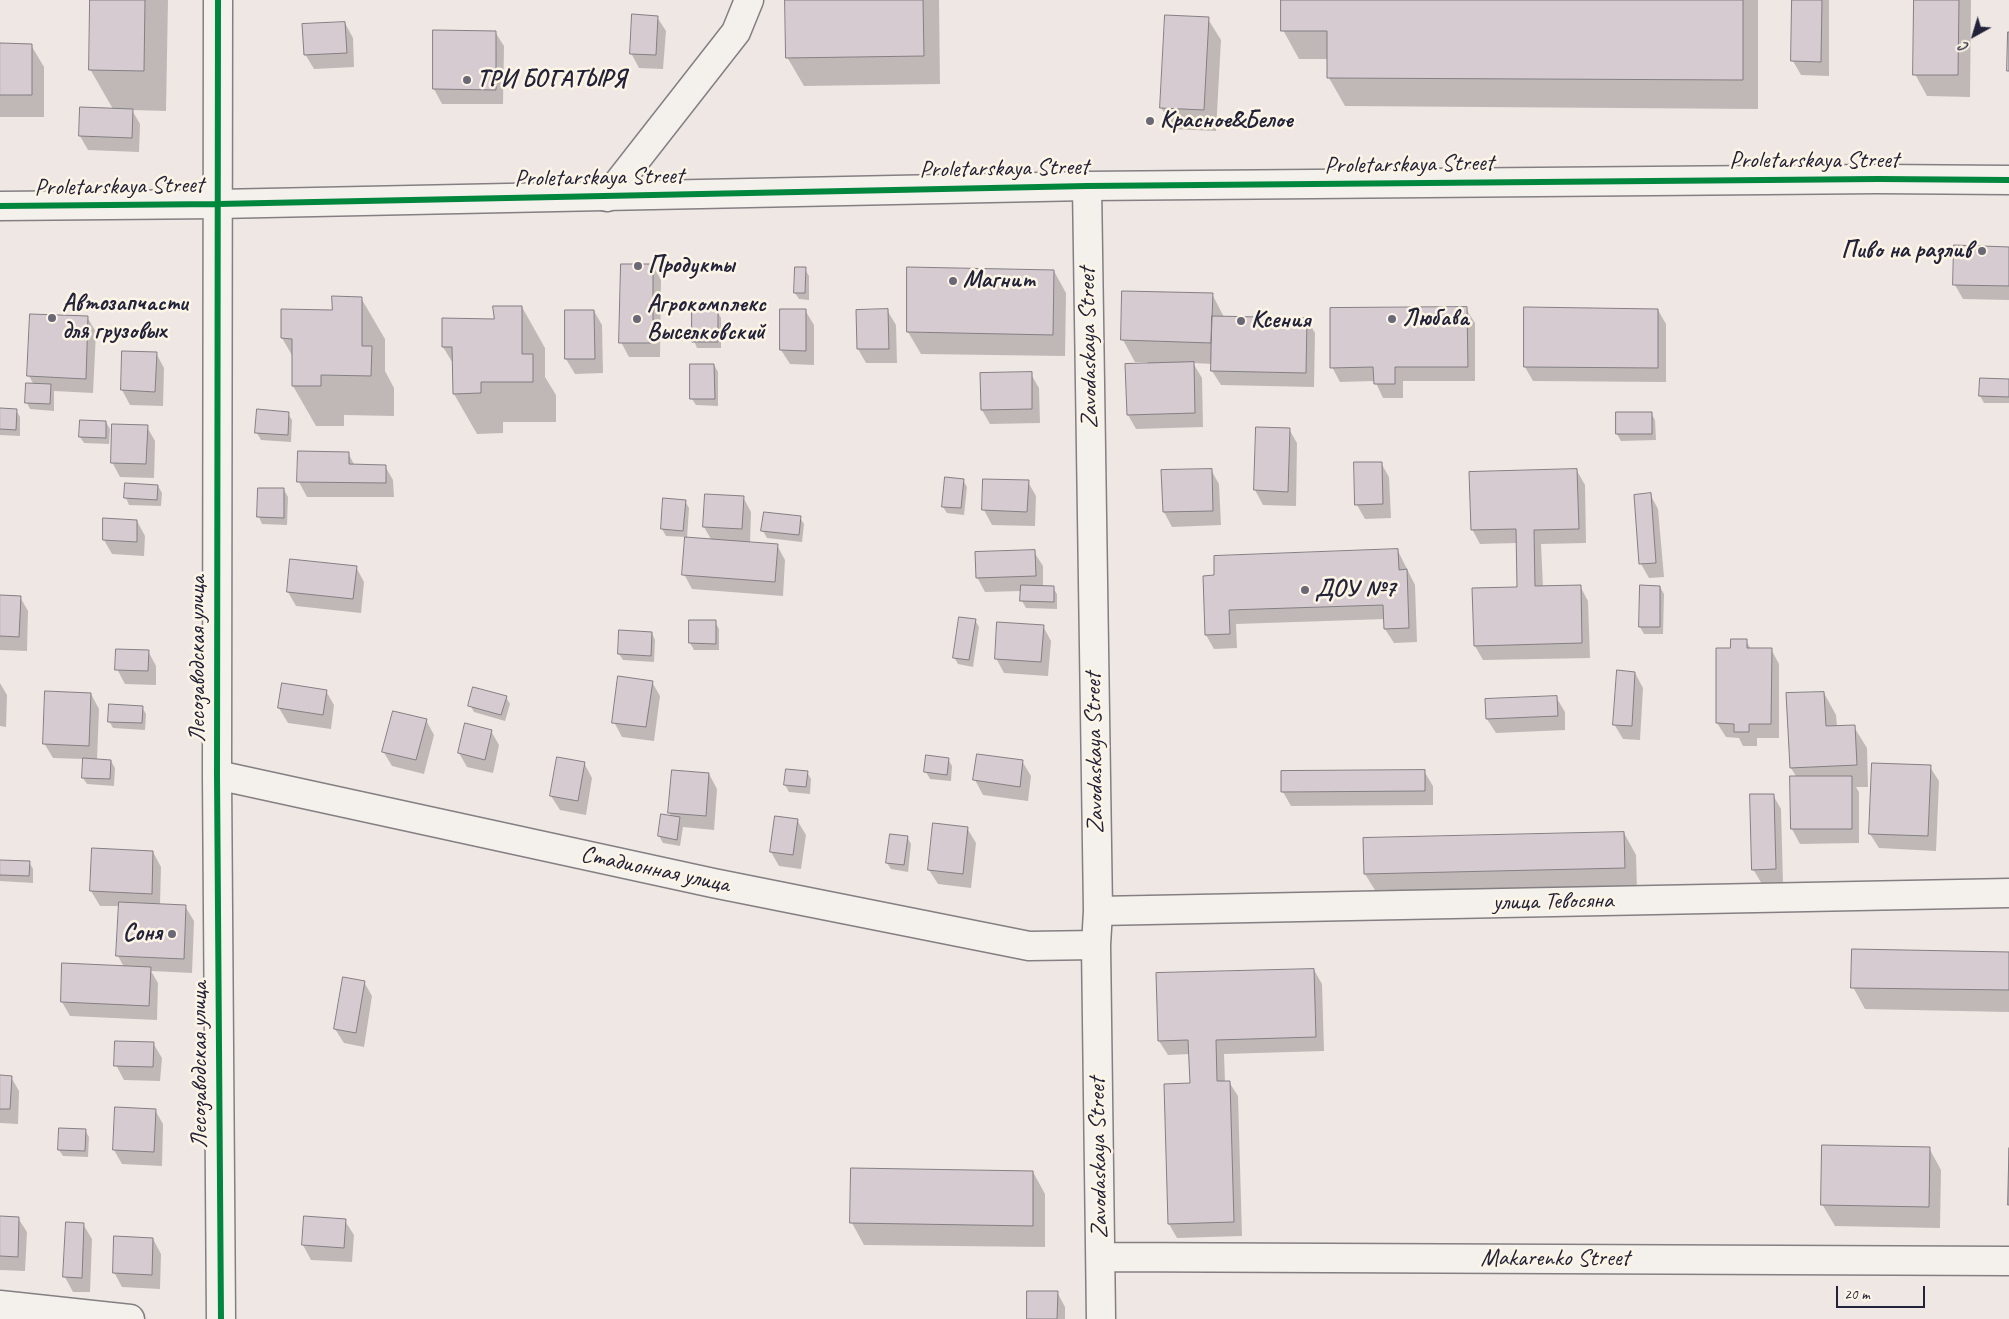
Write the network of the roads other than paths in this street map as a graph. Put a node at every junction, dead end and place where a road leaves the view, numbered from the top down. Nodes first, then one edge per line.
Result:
1 (218, 0) edge
2 (749, 0) edge
3 (2009, 180) edge
4 (1087, 186) junction
5 (607, 197) junction
6 (218, 204) junction
7 (0, 206) edge
8 (217, 775) junction
9 (2009, 893) edge
10 (1098, 910) junction
11 (1096, 945) junction
12 (1101, 1257) junction
13 (2009, 1261) edge
14 (0, 1305) edge
15 (70, 1316) edge
16 (130, 1319) edge
17 (222, 1319) edge
18 (1101, 1319) edge

1 - 6 street, Лесозаводская улица
2 - 5 street
3 - 4 street, Proletarskaya Street
4 - 5 street, Proletarskaya Street
4 - 10 street, Zavodaskaya Street
5 - 6 street, Proletarskaya Street
6 - 7 street, Proletarskaya Street
6 - 8 street, Лесозаводская улица
8 - 11 street, Стадионная улица
8 - 17 street, Лесозаводская улица
9 - 10 street, улица Тевосяна
10 - 11 street, Zavodaskaya Street
11 - 12 street, Zavodaskaya Street
12 - 13 street, Makarenko Street
12 - 18 street, Zavodaskaya Street
14 - 15 street
15 - 16 street

